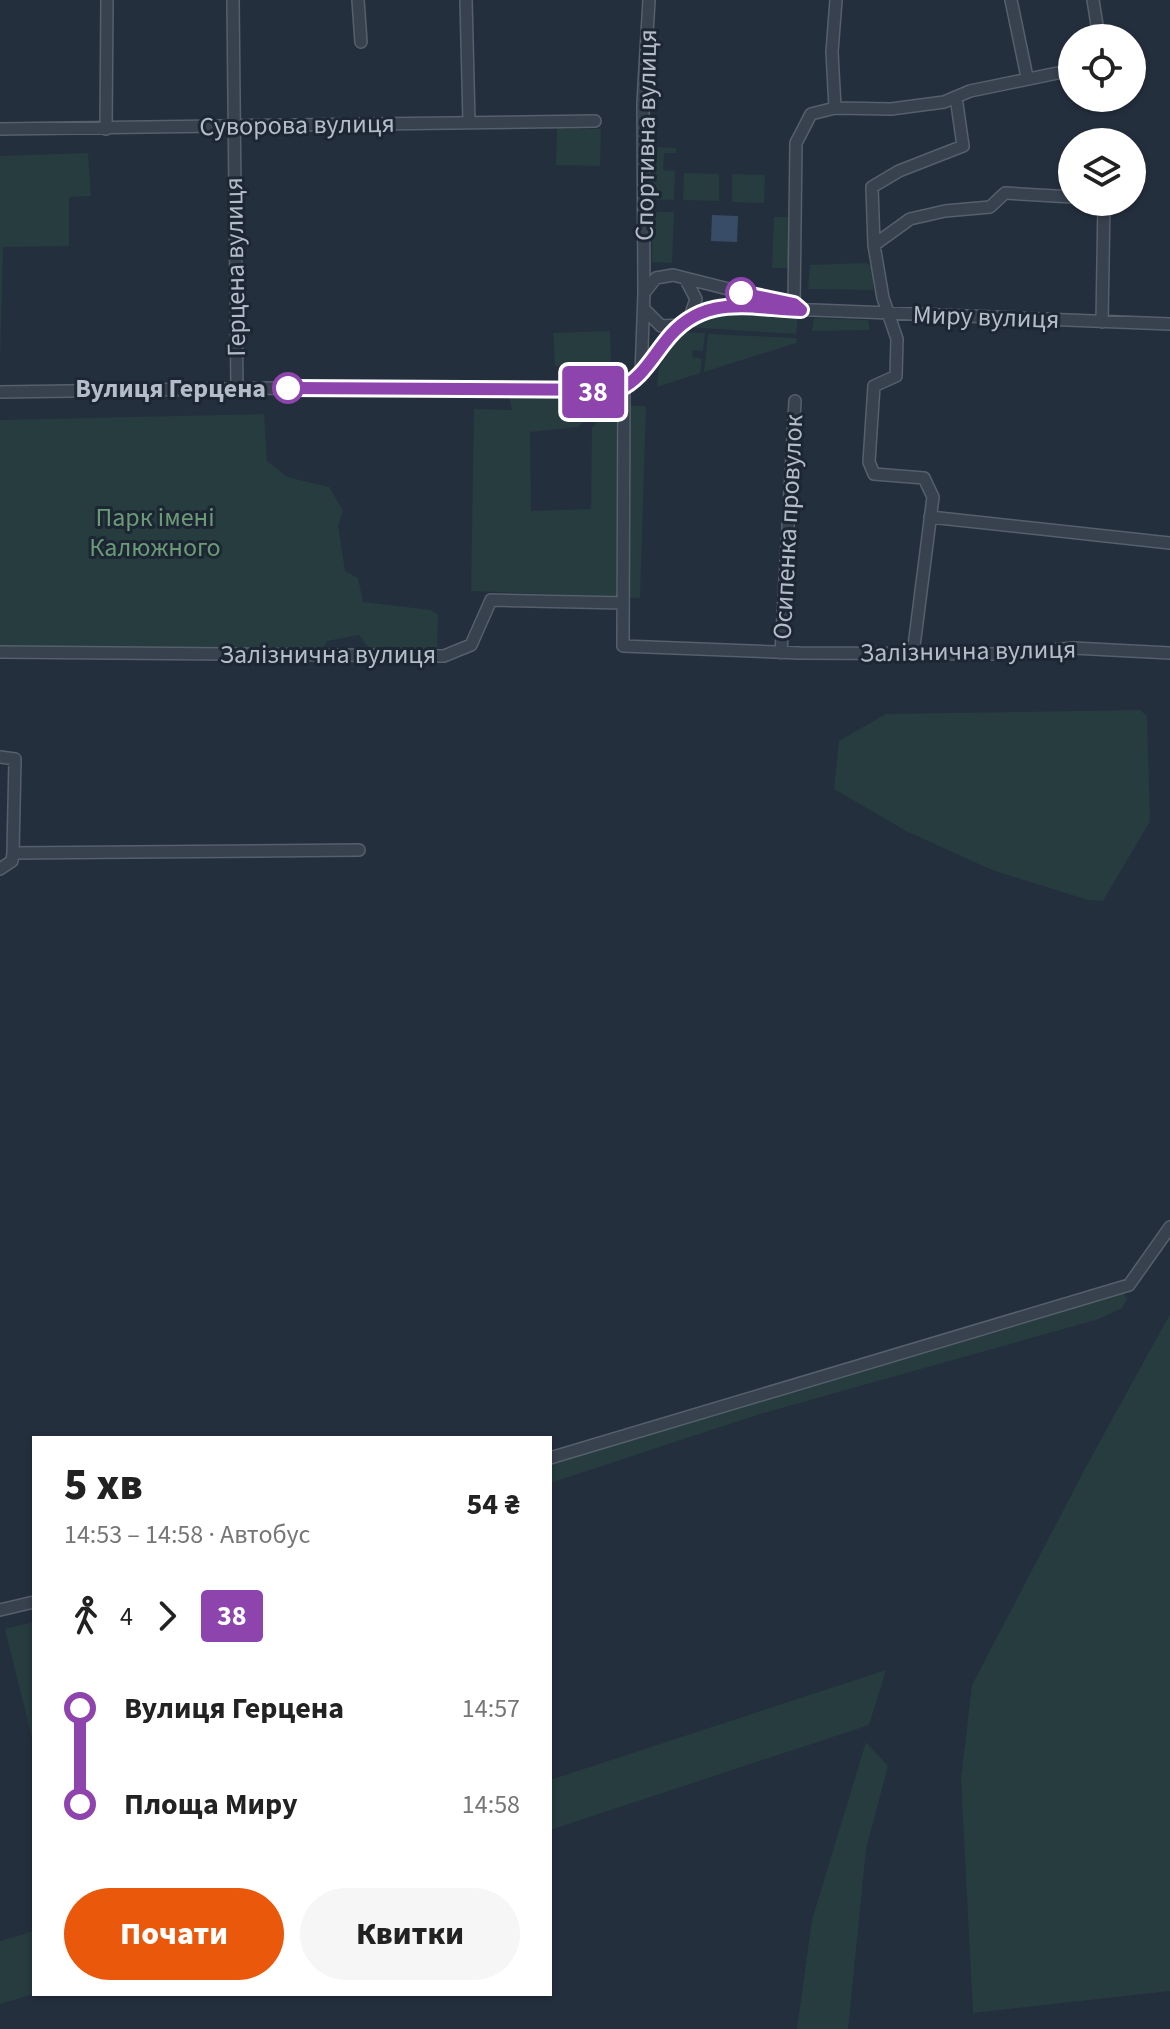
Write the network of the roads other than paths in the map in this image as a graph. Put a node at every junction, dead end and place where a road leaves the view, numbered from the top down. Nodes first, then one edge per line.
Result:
1 (107, 0) edge
2 (233, 0) edge
3 (358, 0) edge
4 (466, 0) edge
5 (649, 0) edge
6 (836, 0) edge
7 (1011, 0) edge
8 (1093, 0) edge
9 (1097, 24) edge
10 (361, 42) dead end
11 (1058, 72) edge
12 (1027, 77) junction
13 (956, 97) junction
14 (835, 108) junction
15 (595, 121) dead end
16 (469, 122) junction
17 (233, 126) junction
18 (0, 129) edge
19 (106, 129) junction
20 (1058, 196) edge
21 (1104, 216) edge
22 (874, 245) junction
23 (645, 270) junction
24 (661, 276) junction
25 (685, 280) junction
26 (644, 293) junction
27 (798, 307) junction
28 (644, 309) junction
29 (888, 313) junction
30 (686, 321) junction
31 (1102, 322) junction
32 (1170, 324) edge
33 (641, 375) junction
34 (624, 387) junction
35 (237, 389) junction
36 (0, 392) edge
37 (795, 401) dead end
38 (930, 517) junction
39 (1170, 543) edge
40 (623, 603) junction
41 (0, 652) edge
42 (781, 653) junction
43 (1170, 653) edge
44 (913, 654) junction
45 (0, 757) edge
46 (359, 850) dead end
47 (13, 853) junction
48 (0, 869) edge
49 (1170, 1227) edge
50 (552, 1457) edge
51 (32, 1602) edge
52 (0, 1610) edge

1 - 19 street
2 - 17 street, Герцена вулиця
3 - 10 street
4 - 16 street
5 - 23 street, Спортивна вулиця
6 - 14 street
7 - 12 street
8 - 9 street
11 - 12 street
12 - 13 street
13 - 14 street
13 - 22 street
14 - 27 street
15 - 16 street, Суворова вулиця
16 - 17 street, Суворова вулиця
17 - 19 street, Суворова вулиця
17 - 35 street, Герцена вулиця
18 - 19 street, Суворова вулиця
20 - 22 street
21 - 31 street
22 - 29 street
23 - 24 street
23 - 26 street, Спортивна вулиця
24 - 25 street
24 - 26 street
25 - 27 street
25 - 30 street
26 - 28 street
27 - 29 street, Миру вулиця
27 - 30 street
28 - 30 street
28 - 33 street
29 - 31 street, Миру вулиця
29 - 38 street
30 - 33 street
31 - 32 street, Миру вулиця
33 - 34 street
34 - 35 street
34 - 40 street
35 - 36 street
37 - 42 street, Осипенка провулок
38 - 39 street
38 - 44 street
40 - 41 street, Залізнична вулиця
40 - 42 street, Залізнична вулиця
42 - 44 street, Залізнична вулиця
43 - 44 street, Залізнична вулиця
45 - 47 street
46 - 47 street
47 - 48 street
49 - 50 street
51 - 52 street

